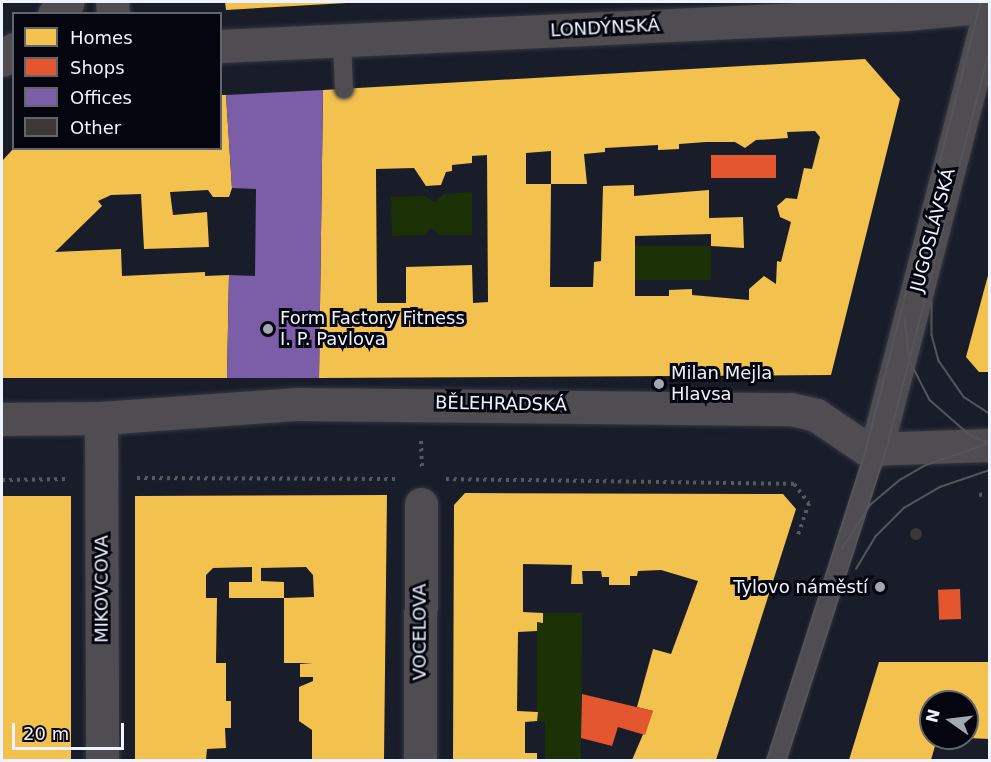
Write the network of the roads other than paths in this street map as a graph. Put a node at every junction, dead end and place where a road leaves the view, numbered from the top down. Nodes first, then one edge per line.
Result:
1 (68, 2) edge
2 (990, 8) edge
3 (56, 12) edge
4 (342, 40) junction
5 (222, 46) edge
6 (344, 89) dead end
7 (101, 418) junction
8 (2, 419) edge
9 (990, 445) edge
10 (876, 450) junction
11 (421, 487) road end
12 (102, 760) edge
13 (420, 760) edge
14 (777, 760) edge

1 - 3 street
2 - 4 street, LONDÝNSKÁ
2 - 10 street, JUGOSLÁVSKÁ
4 - 5 street, LONDÝNSKÁ
4 - 6 lane
7 - 8 street, BĚLEHRADSKÁ
7 - 10 street, BĚLEHRADSKÁ
7 - 12 street, MIKOVCOVA
9 - 10 street, BĚLEHRADSKÁ
10 - 14 lane
11 - 13 street, VOCELOVA

